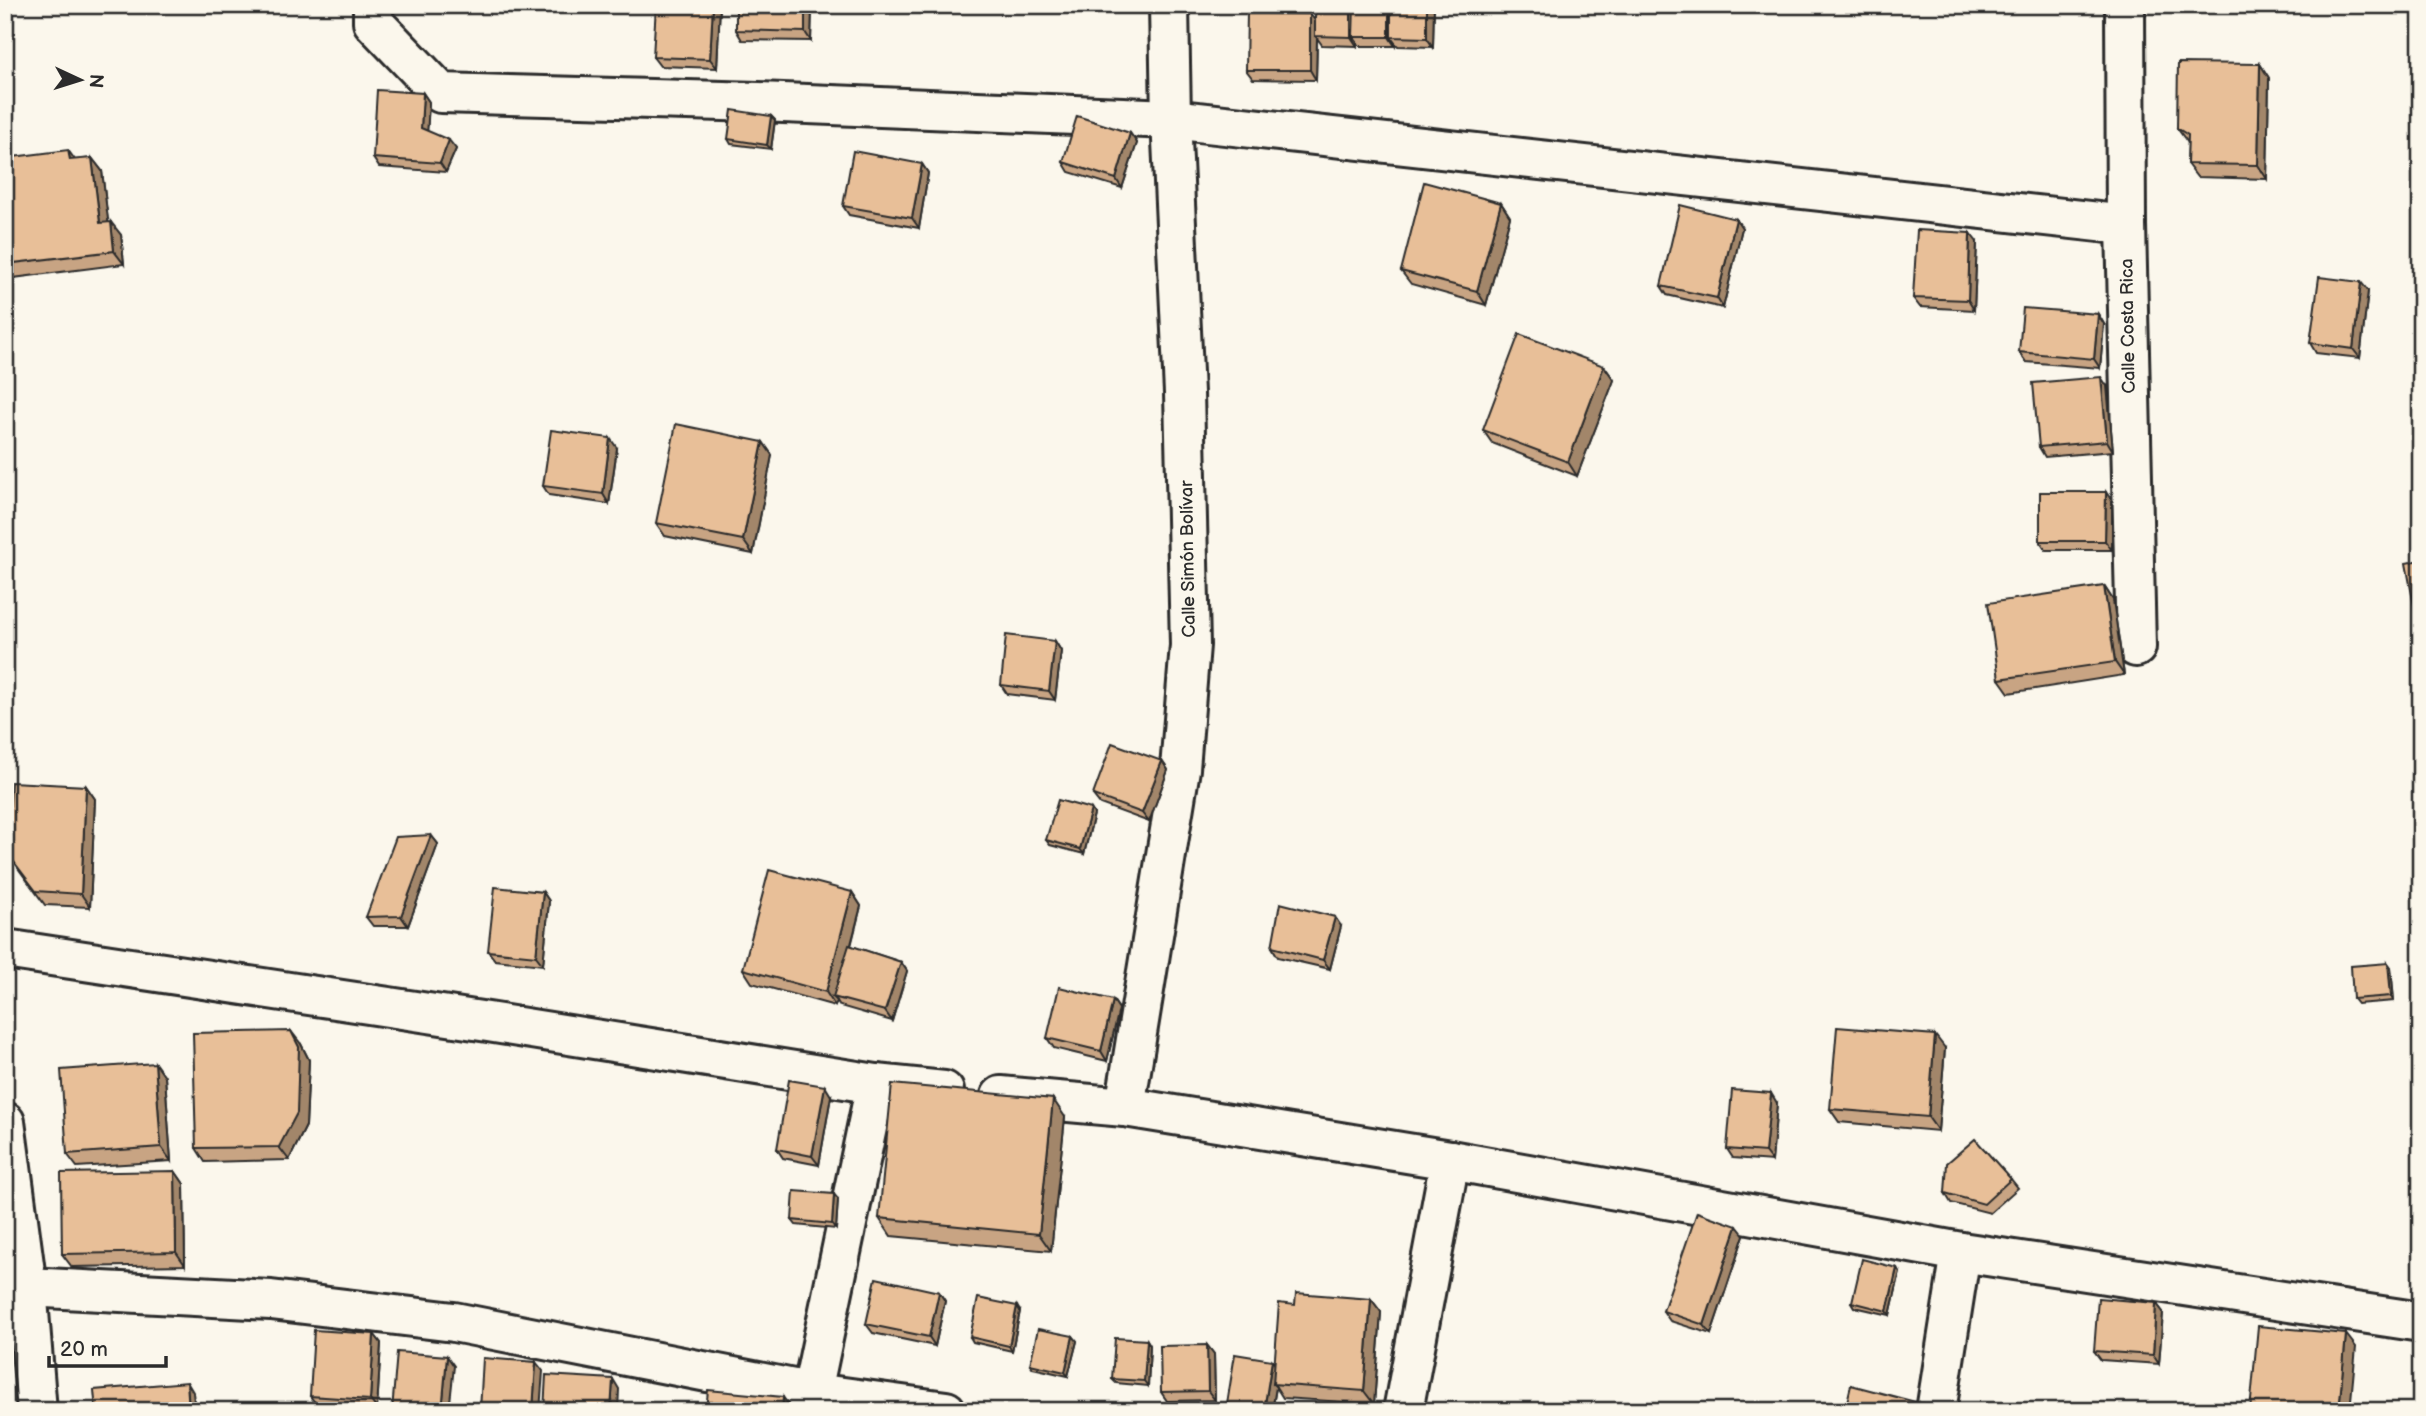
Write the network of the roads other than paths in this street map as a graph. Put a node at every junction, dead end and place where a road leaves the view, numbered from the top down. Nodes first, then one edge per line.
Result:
1 (373, 5) edge
2 (1169, 5) edge
3 (2125, 5) edge
4 (1171, 120) junction
5 (2126, 225) junction
6 (2136, 647) dead end
7 (5, 949) edge
8 (876, 1084) junction
9 (1125, 1107) junction
10 (5, 1122) edge
11 (1450, 1160) junction
12 (1961, 1252) junction
13 (27, 1287) junction
14 (2421, 1322) edge
15 (811, 1402) edge
16 (37, 1411) edge
17 (946, 1411) edge
18 (1403, 1411) edge
19 (1936, 1411) edge

1 - 4 street
2 - 4 street, Calle Simón Bolívar
3 - 5 street, Calle Costa Rica
4 - 5 street
4 - 9 street, Calle Simón Bolívar
5 - 6 street, Calle Costa Rica
7 - 8 street
8 - 9 street
8 - 15 street
9 - 11 street
10 - 13 street
11 - 12 street
11 - 18 street
12 - 14 street
12 - 19 street
13 - 15 street
13 - 16 street
15 - 17 street

